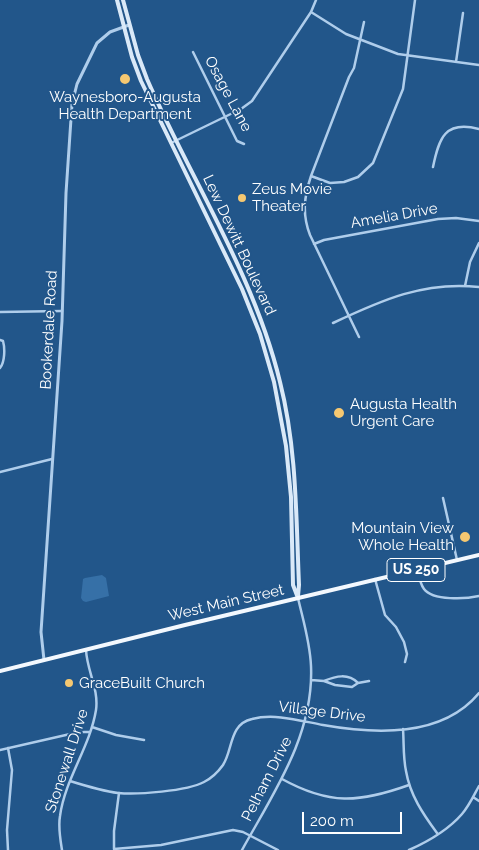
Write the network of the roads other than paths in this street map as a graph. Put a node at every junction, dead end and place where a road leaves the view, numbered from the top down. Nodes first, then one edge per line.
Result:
1 (117, 0) edge
2 (123, 0) edge
3 (316, 0) edge
4 (415, 0) edge
5 (311, 12) junction
6 (463, 13) dead end
7 (364, 22) dead end
8 (129, 25) junction
9 (124, 27) junction
10 (361, 40) junction
11 (193, 52) dead end
12 (408, 56) junction
13 (456, 62) junction
14 (479, 65) edge
15 (225, 117) junction
16 (479, 129) edge
17 (177, 140) junction
18 (171, 143) junction
19 (244, 144) dead end
20 (433, 167) dead end
21 (311, 176) junction
22 (479, 221) edge
23 (479, 243) edge
24 (314, 244) junction
25 (248, 286) junction
26 (465, 286) junction
27 (479, 287) edge
28 (242, 289) junction
29 (62, 311) junction
30 (0, 312) edge
31 (348, 316) junction
32 (333, 323) dead end
33 (359, 337) dead end
34 (0, 340) edge
35 (0, 368) edge
36 (52, 459) junction
37 (0, 472) edge
38 (443, 498) dead end
39 (479, 555) edge
40 (457, 560) junction
41 (418, 570) junction
42 (375, 579) junction
43 (479, 596) edge
44 (298, 598) junction
45 (86, 650) junction
46 (44, 660) junction
47 (405, 662) dead end
48 (0, 671) edge
49 (311, 680) junction
50 (324, 681) junction
51 (369, 681) dead end
52 (358, 683) junction
53 (479, 693) edge
54 (305, 721) junction
55 (92, 727) junction
56 (402, 729) junction
57 (89, 732) junction
58 (144, 740) dead end
59 (8, 748) junction
60 (0, 750) edge
61 (282, 779) junction
62 (70, 781) junction
63 (409, 785) junction
64 (479, 786) edge
65 (119, 793) junction
66 (473, 798) junction
67 (479, 801) edge
68 (437, 833) junction
69 (250, 836) junction
70 (8, 850) edge
71 (62, 850) edge
72 (114, 850) edge
73 (242, 850) edge
74 (278, 850) edge
75 (409, 850) edge

1 - 9 main road, Lew Dewitt Boulevard
2 - 8 main road, Lew Dewitt Boulevard
3 - 5 street
4 - 12 street
5 - 10 street
5 - 15 street
6 - 13 street
7 - 10 street
8 - 9 street, Bookerdale Road
8 - 17 main road, Lew Dewitt Boulevard
9 - 18 main road, Lew Dewitt Boulevard
9 - 29 street, Bookerdale Road
10 - 12 street
10 - 21 street
11 - 15 street, Osage Lane
12 - 13 street
12 - 21 street
13 - 14 street
15 - 17 street
15 - 19 street, Osage Lane
16 - 20 street
17 - 18 street
17 - 25 main road, Lew Dewitt Boulevard
18 - 28 main road, Lew Dewitt Boulevard
21 - 24 street
22 - 24 street, Amelia Drive
23 - 26 street
24 - 31 street
25 - 28 street
25 - 44 main road, Lew Dewitt Boulevard
26 - 27 street
26 - 31 street
28 - 44 main road, Lew Dewitt Boulevard
29 - 30 street
29 - 36 street, Bookerdale Road
31 - 32 street
31 - 33 street
34 - 35 street
36 - 37 street
36 - 46 street, Bookerdale Road
38 - 40 street
39 - 40 main road, US 250
40 - 41 main road, West Main Street / US 250
41 - 42 main road, West Main Street / US 250
41 - 43 street
42 - 44 main road, West Main Street / US 250
42 - 47 street
44 - 45 main road, West Main Street / US 250
44 - 49 street, Pelham Drive
45 - 46 main road, West Main Street / US 250
45 - 55 street, Stonewall Drive
46 - 48 main road, West Main Street / US 250
49 - 50 street
49 - 54 street, Pelham Drive
50 - 52 street
50 - 52 street
51 - 52 street
53 - 56 street, Village Drive
54 - 56 street, Village Drive
54 - 61 street, Pelham Drive
54 - 65 street, Village Drive
55 - 57 street, Stonewall Drive
55 - 58 street
56 - 63 street
57 - 59 street
57 - 62 street, Stonewall Drive
59 - 60 street
59 - 70 street
61 - 63 street
61 - 69 street, Pelham Drive
62 - 65 street, Village Drive
62 - 71 street, Stonewall Drive
63 - 68 street
64 - 66 street
65 - 72 street
66 - 67 street
66 - 68 street
68 - 75 street
69 - 72 street
69 - 73 street, Pelham Drive
69 - 74 street

